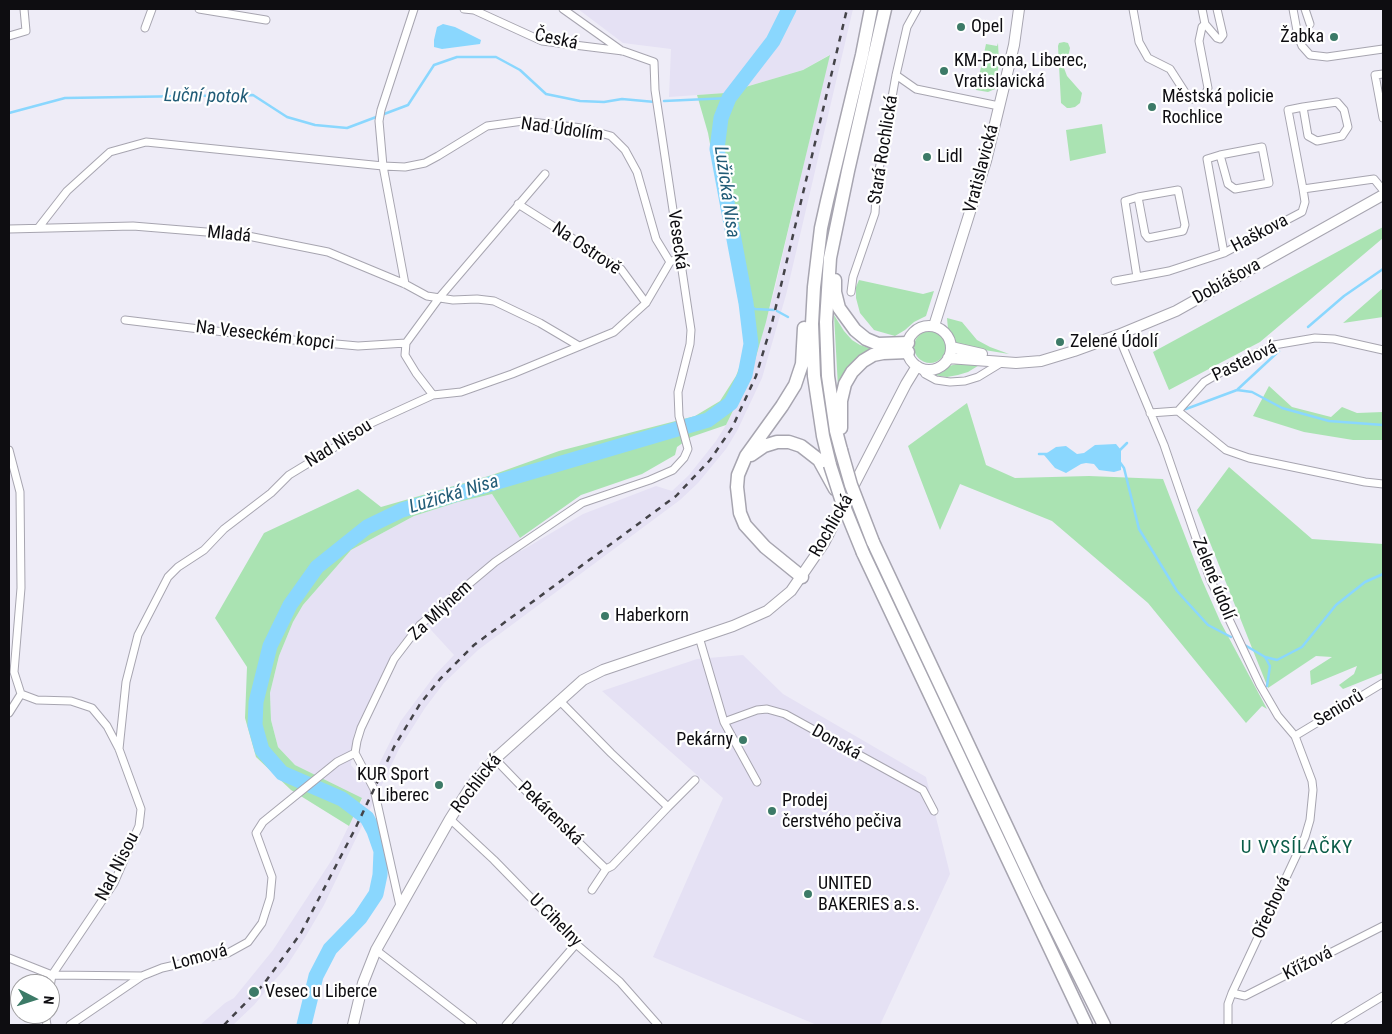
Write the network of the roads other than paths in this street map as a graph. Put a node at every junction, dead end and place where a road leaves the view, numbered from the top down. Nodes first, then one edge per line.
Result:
1 (24, 9) edge
2 (152, 9) edge
3 (199, 9) edge
4 (414, 9) edge
5 (464, 9) edge
6 (563, 9) edge
7 (871, 9) edge
8 (885, 9) edge
9 (917, 9) edge
10 (1019, 9) edge
11 (1133, 9) edge
12 (1202, 9) edge
13 (1217, 9) edge
14 (1293, 9) edge
15 (1305, 9) edge
16 (266, 20) dead end
17 (1205, 24) junction
18 (1310, 24) dead end
19 (146, 28) dead end
20 (9, 36) edge
21 (1383, 49) edge
22 (623, 51) junction
23 (1383, 74) edge
24 (896, 75) junction
25 (999, 106) junction
26 (1303, 107) junction
27 (1383, 118) edge
28 (1220, 155) junction
29 (383, 166) junction
30 (848, 171) junction
31 (545, 174) dead end
32 (1303, 190) junction
33 (1383, 190) edge
34 (1383, 195) edge
35 (1138, 197) junction
36 (518, 204) junction
37 (39, 227) junction
38 (9, 229) edge
39 (819, 242) junction
40 (1224, 253) junction
41 (679, 258) junction
42 (670, 262) junction
43 (1137, 277) junction
44 (1115, 281) dead end
45 (405, 284) junction
46 (851, 292) dead end
47 (439, 298) junction
48 (646, 303) junction
49 (125, 320) dead end
50 (934, 326) junction
51 (1118, 335) junction
52 (406, 344) junction
53 (579, 346) junction
54 (908, 348) junction
55 (951, 348) junction
56 (1383, 350) edge
57 (1065, 354) junction
58 (948, 358) junction
59 (997, 365) junction
60 (919, 367) junction
61 (433, 395) junction
62 (1178, 411) junction
63 (1150, 413) junction
64 (687, 446) joint
65 (9, 450) edge
66 (841, 450) junction
67 (744, 462) junction
68 (824, 463) junction
69 (1383, 484) edge
70 (802, 577) junction
71 (699, 637) junction
72 (1383, 683) edge
73 (21, 694) junction
74 (559, 700) junction
75 (9, 713) edge
76 (724, 722) junction
77 (1295, 736) junction
78 (119, 749) junction
79 (355, 753) junction
80 (495, 759) junction
81 (695, 780) dead end
82 (757, 782) dead end
83 (668, 807) junction
84 (934, 811) dead end
85 (450, 819) junction
86 (606, 869) junction
87 (592, 890) dead end
88 (400, 906) junction
89 (1383, 926) edge
90 (576, 944) junction
91 (376, 950) junction
92 (9, 958) edge
93 (47, 974) edge
94 (53, 974) edge
95 (60, 976) edge
96 (142, 976) junction
97 (1232, 993) junction
98 (1383, 996) edge
99 (654, 1024) edge
100 (70, 1025) edge
101 (353, 1025) edge
102 (473, 1025) edge
103 (506, 1025) edge
104 (1086, 1025) edge
105 (1104, 1025) edge
106 (1228, 1025) edge
107 (1335, 1025) edge

1 - 20 street
2 - 19 street
3 - 16 street
4 - 29 street
5 - 22 street, Česká
6 - 22 street
7 - 39 highway
8 - 30 highway
9 - 24 street, Stará Rochlická
10 - 25 street, Vratislavická
11 - 17 street
12 - 17 street
13 - 17 street
14 - 21 street
15 - 18 street
22 - 41 street, Vesecká
23 - 27 street
24 - 25 street
24 - 46 street, Stará Rochlická
25 - 50 street, Vratislavická
26 - 26 street
26 - 32 street, Haškova
28 - 28 street
28 - 40 street, Haškova
29 - 37 street, Nad Údolím
29 - 42 street, Nad Údolím
29 - 45 street
30 - 54 highway
30 - 66 highway
31 - 36 street
32 - 33 street
32 - 40 street, Haškova
34 - 51 street, Dobiášova
35 - 35 street
35 - 43 street
36 - 47 street
36 - 48 street, Na Ostrově
37 - 38 street, Mladá
37 - 45 street, Mladá
39 - 67 highway
39 - 68 highway
40 - 43 street, Haškova
41 - 42 street
41 - 64 street, Vesecká
42 - 48 street, Nad Nisou
43 - 44 street, Haškova
45 - 47 street, Mladá
47 - 52 street
47 - 53 street
48 - 53 street, Nad Nisou
49 - 52 street, Na Veseckém kopci
50 - 54 street
50 - 55 street
51 - 57 street, Dobiášova
51 - 63 street, Zelené údolí
52 - 61 street
53 - 61 street, Nad Nisou
54 - 60 street
54 - 66 highway
55 - 57 street, Dobiášova
55 - 58 street
56 - 62 street, Pastelová
57 - 59 street, Dobiášova
58 - 59 street, Dobiášova
58 - 60 street
59 - 60 street
60 - 70 street, Rochlická
61 - 78 street, Nad Nisou
62 - 63 street
62 - 69 street
63 - 77 street, Zelené údolí
64 - 79 street, Za Mlýnem
65 - 73 street
66 - 105 highway, bridge
67 - 68 highway
67 - 70 highway
68 - 104 highway, bridge
70 - 71 street, Rochlická
71 - 74 street, Rochlická
71 - 76 street
72 - 77 street, Seniorů
73 - 75 street
73 - 78 street, Nad Nisou
74 - 80 street, Rochlická
74 - 83 street
76 - 82 street
76 - 84 street, Donská
77 - 97 street, Ořechová
78 - 94 street, Nad Nisou
79 - 88 street
79 - 96 street, Lomová
80 - 85 street, Rochlická
80 - 86 street, Pekárenská
81 - 83 street
83 - 86 street
85 - 88 street, Rochlická
85 - 90 street, U Cihelny
86 - 87 street
88 - 91 street, Rochlická
89 - 97 street, Křížová
90 - 99 street, U Cihelny
90 - 103 street
91 - 101 street, Rochlická
91 - 102 street
92 - 93 street, Lomová
95 - 96 street, Lomová
96 - 100 street
97 - 106 street, Ořechová
98 - 107 street

